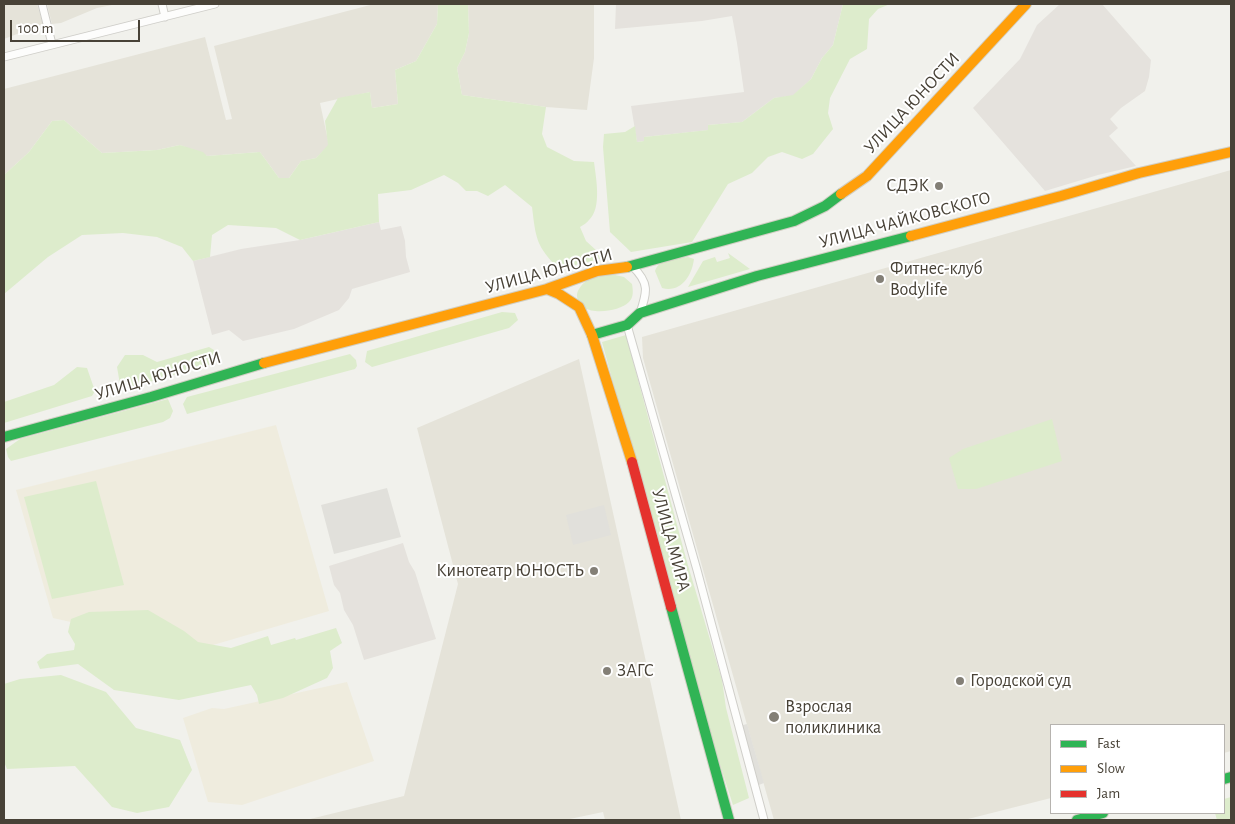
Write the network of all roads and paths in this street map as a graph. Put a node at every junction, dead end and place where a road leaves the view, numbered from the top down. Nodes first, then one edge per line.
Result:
1 (42, 4) edge
2 (162, 4) edge
3 (215, 4) edge
4 (1026, 4) edge
5 (165, 17) junction
6 (52, 44) junction
7 (4, 57) edge
8 (1231, 152) edge
9 (632, 266) junction
10 (547, 289) junction
11 (640, 313) junction
12 (627, 325) junction
13 (592, 335) junction
14 (4, 437) edge
15 (1099, 814) edge
16 (729, 820) edge
17 (764, 820) edge
18 (1077, 820) edge

1 - 6 street
2 - 5 street
3 - 5 street
4 - 9 street, УЛИЦА ЮНОСТИ
5 - 6 street
6 - 7 street
8 - 11 street, УЛИЦА ЧАЙКОВСКОГО
9 - 10 street, УЛИЦА ЮНОСТИ
9 - 11 street
10 - 13 street, УЛИЦА МИРА
10 - 14 street, УЛИЦА ЮНОСТИ
11 - 12 street, УЛИЦА ЧАЙКОВСКОГО
12 - 13 street, УЛИЦА ЧАЙКОВСКОГО
12 - 17 street, УЛИЦА МИРА
13 - 16 street, УЛИЦА МИРА
15 - 18 street

